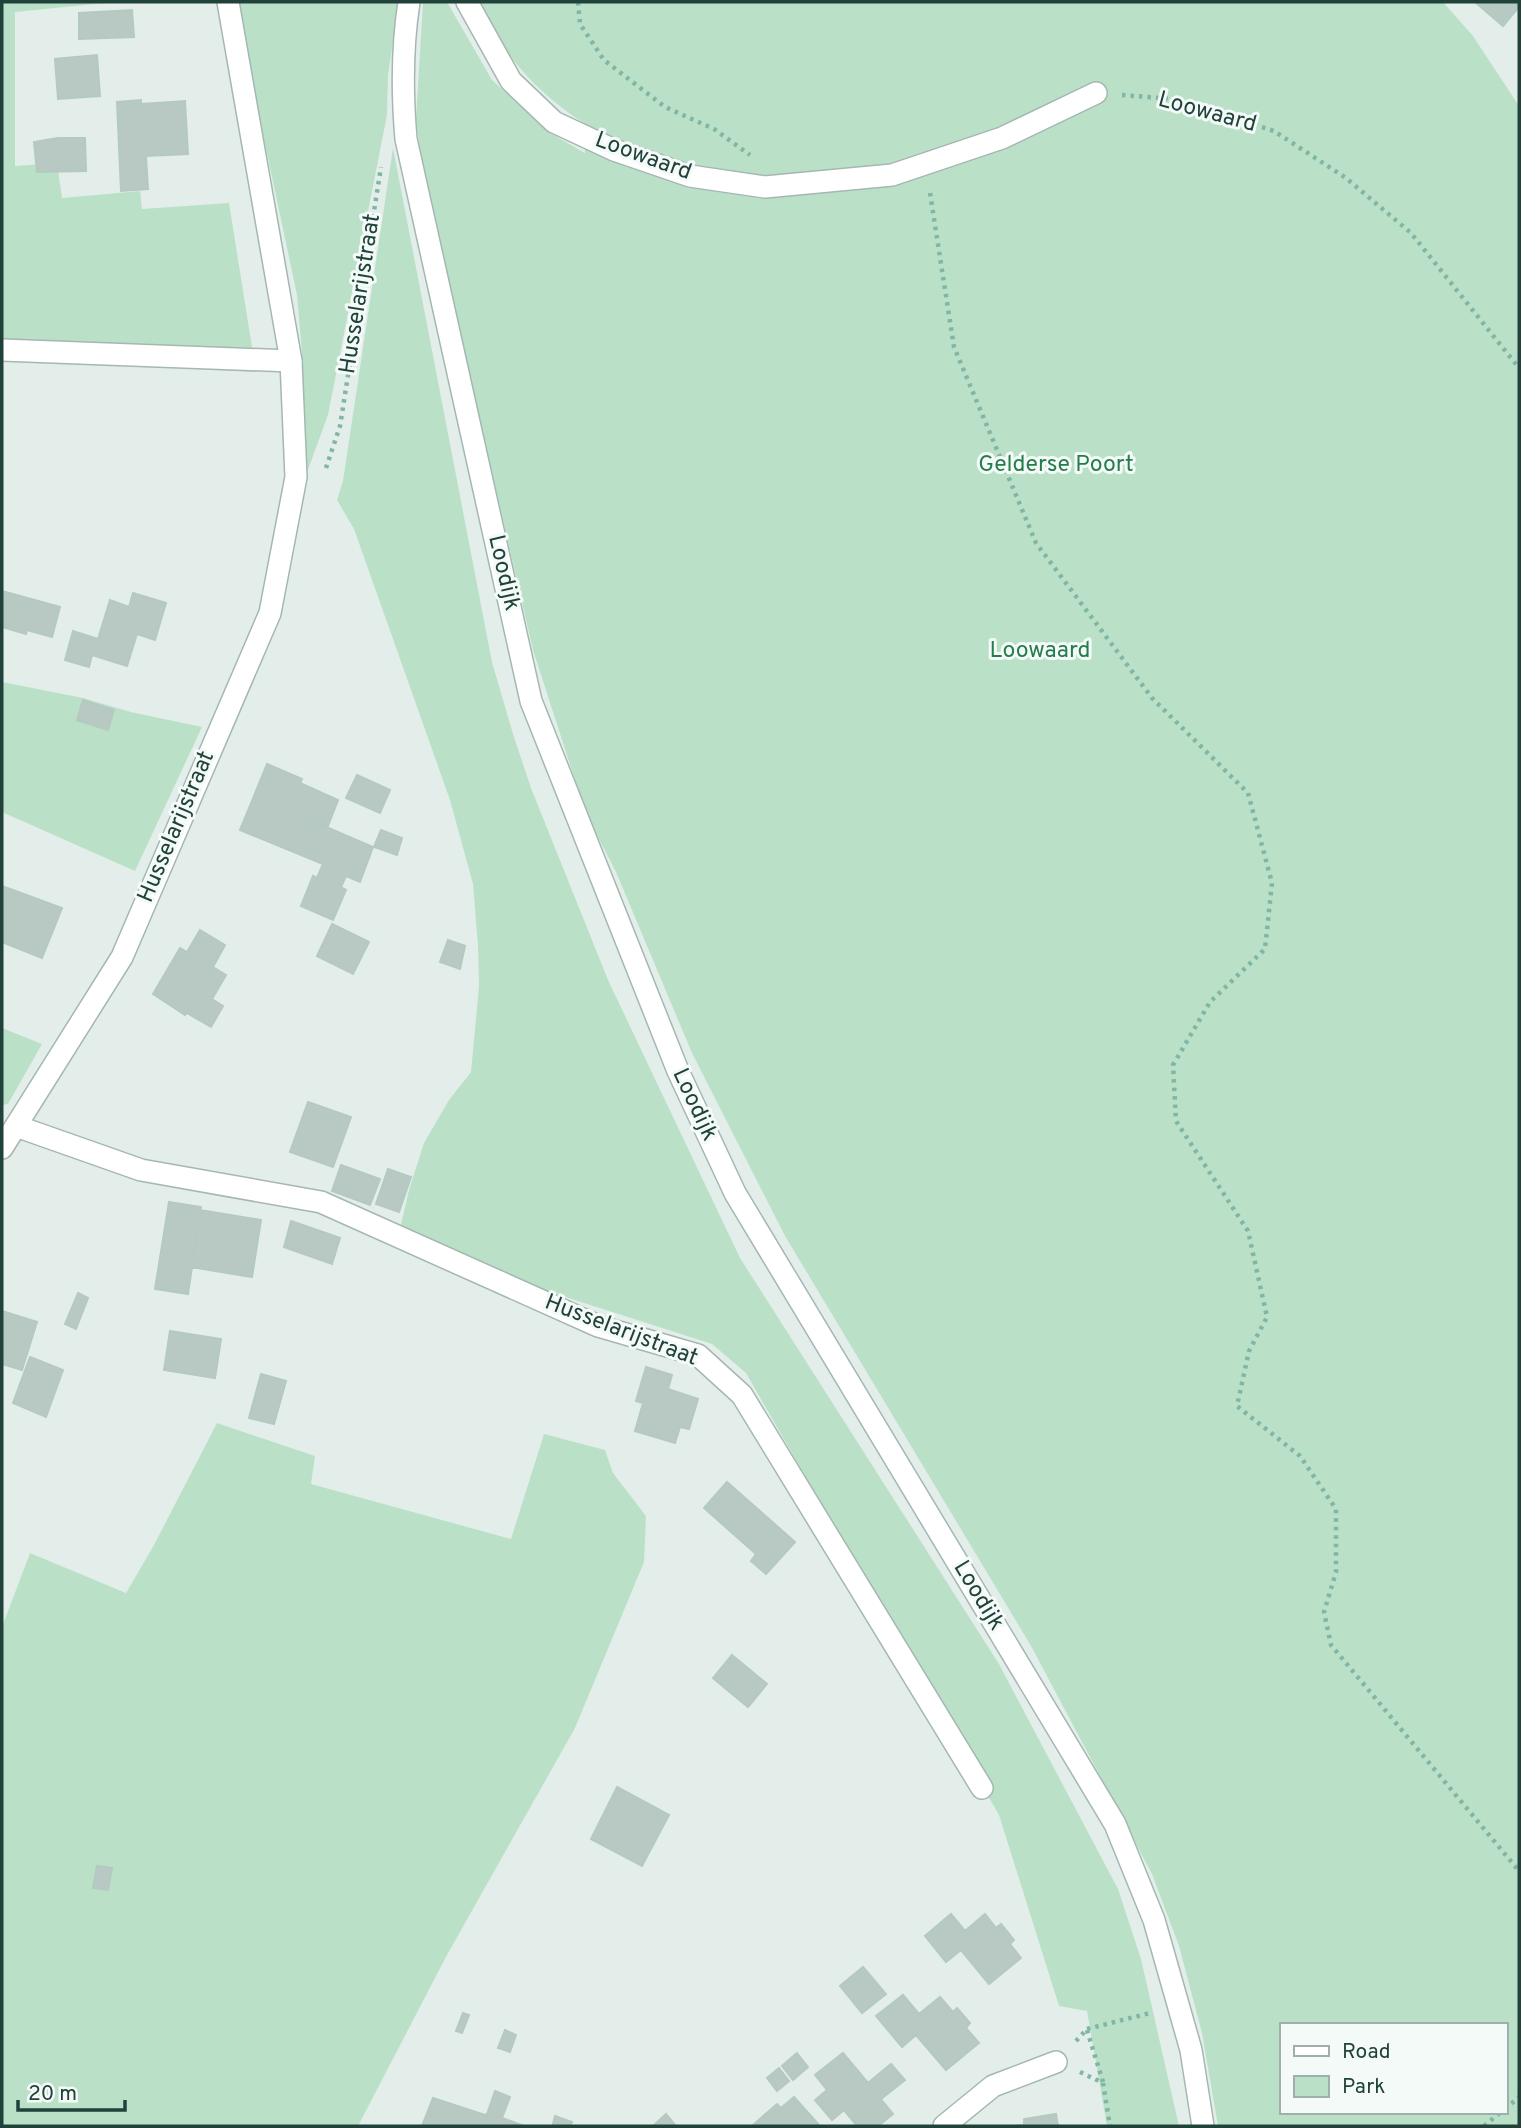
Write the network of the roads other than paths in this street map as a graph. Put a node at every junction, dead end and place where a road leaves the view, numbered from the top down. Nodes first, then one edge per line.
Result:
1 (228, 2) edge
2 (409, 2) edge
3 (467, 2) edge
4 (1096, 93) road end
5 (2, 350) edge
6 (291, 361) junction
7 (16, 1126) junction
8 (2, 1148) edge
9 (982, 1788) dead end
10 (1056, 2062) road end
11 (944, 2126) edge
12 (1203, 2126) edge

1 - 6 street, Husselarijstraat
2 - 12 street, Loodijk
3 - 4 street, Loowaard
5 - 6 street
6 - 7 street, Husselarijstraat
7 - 8 street, Husselarijstraat
7 - 9 street, Husselarijstraat
10 - 11 street

